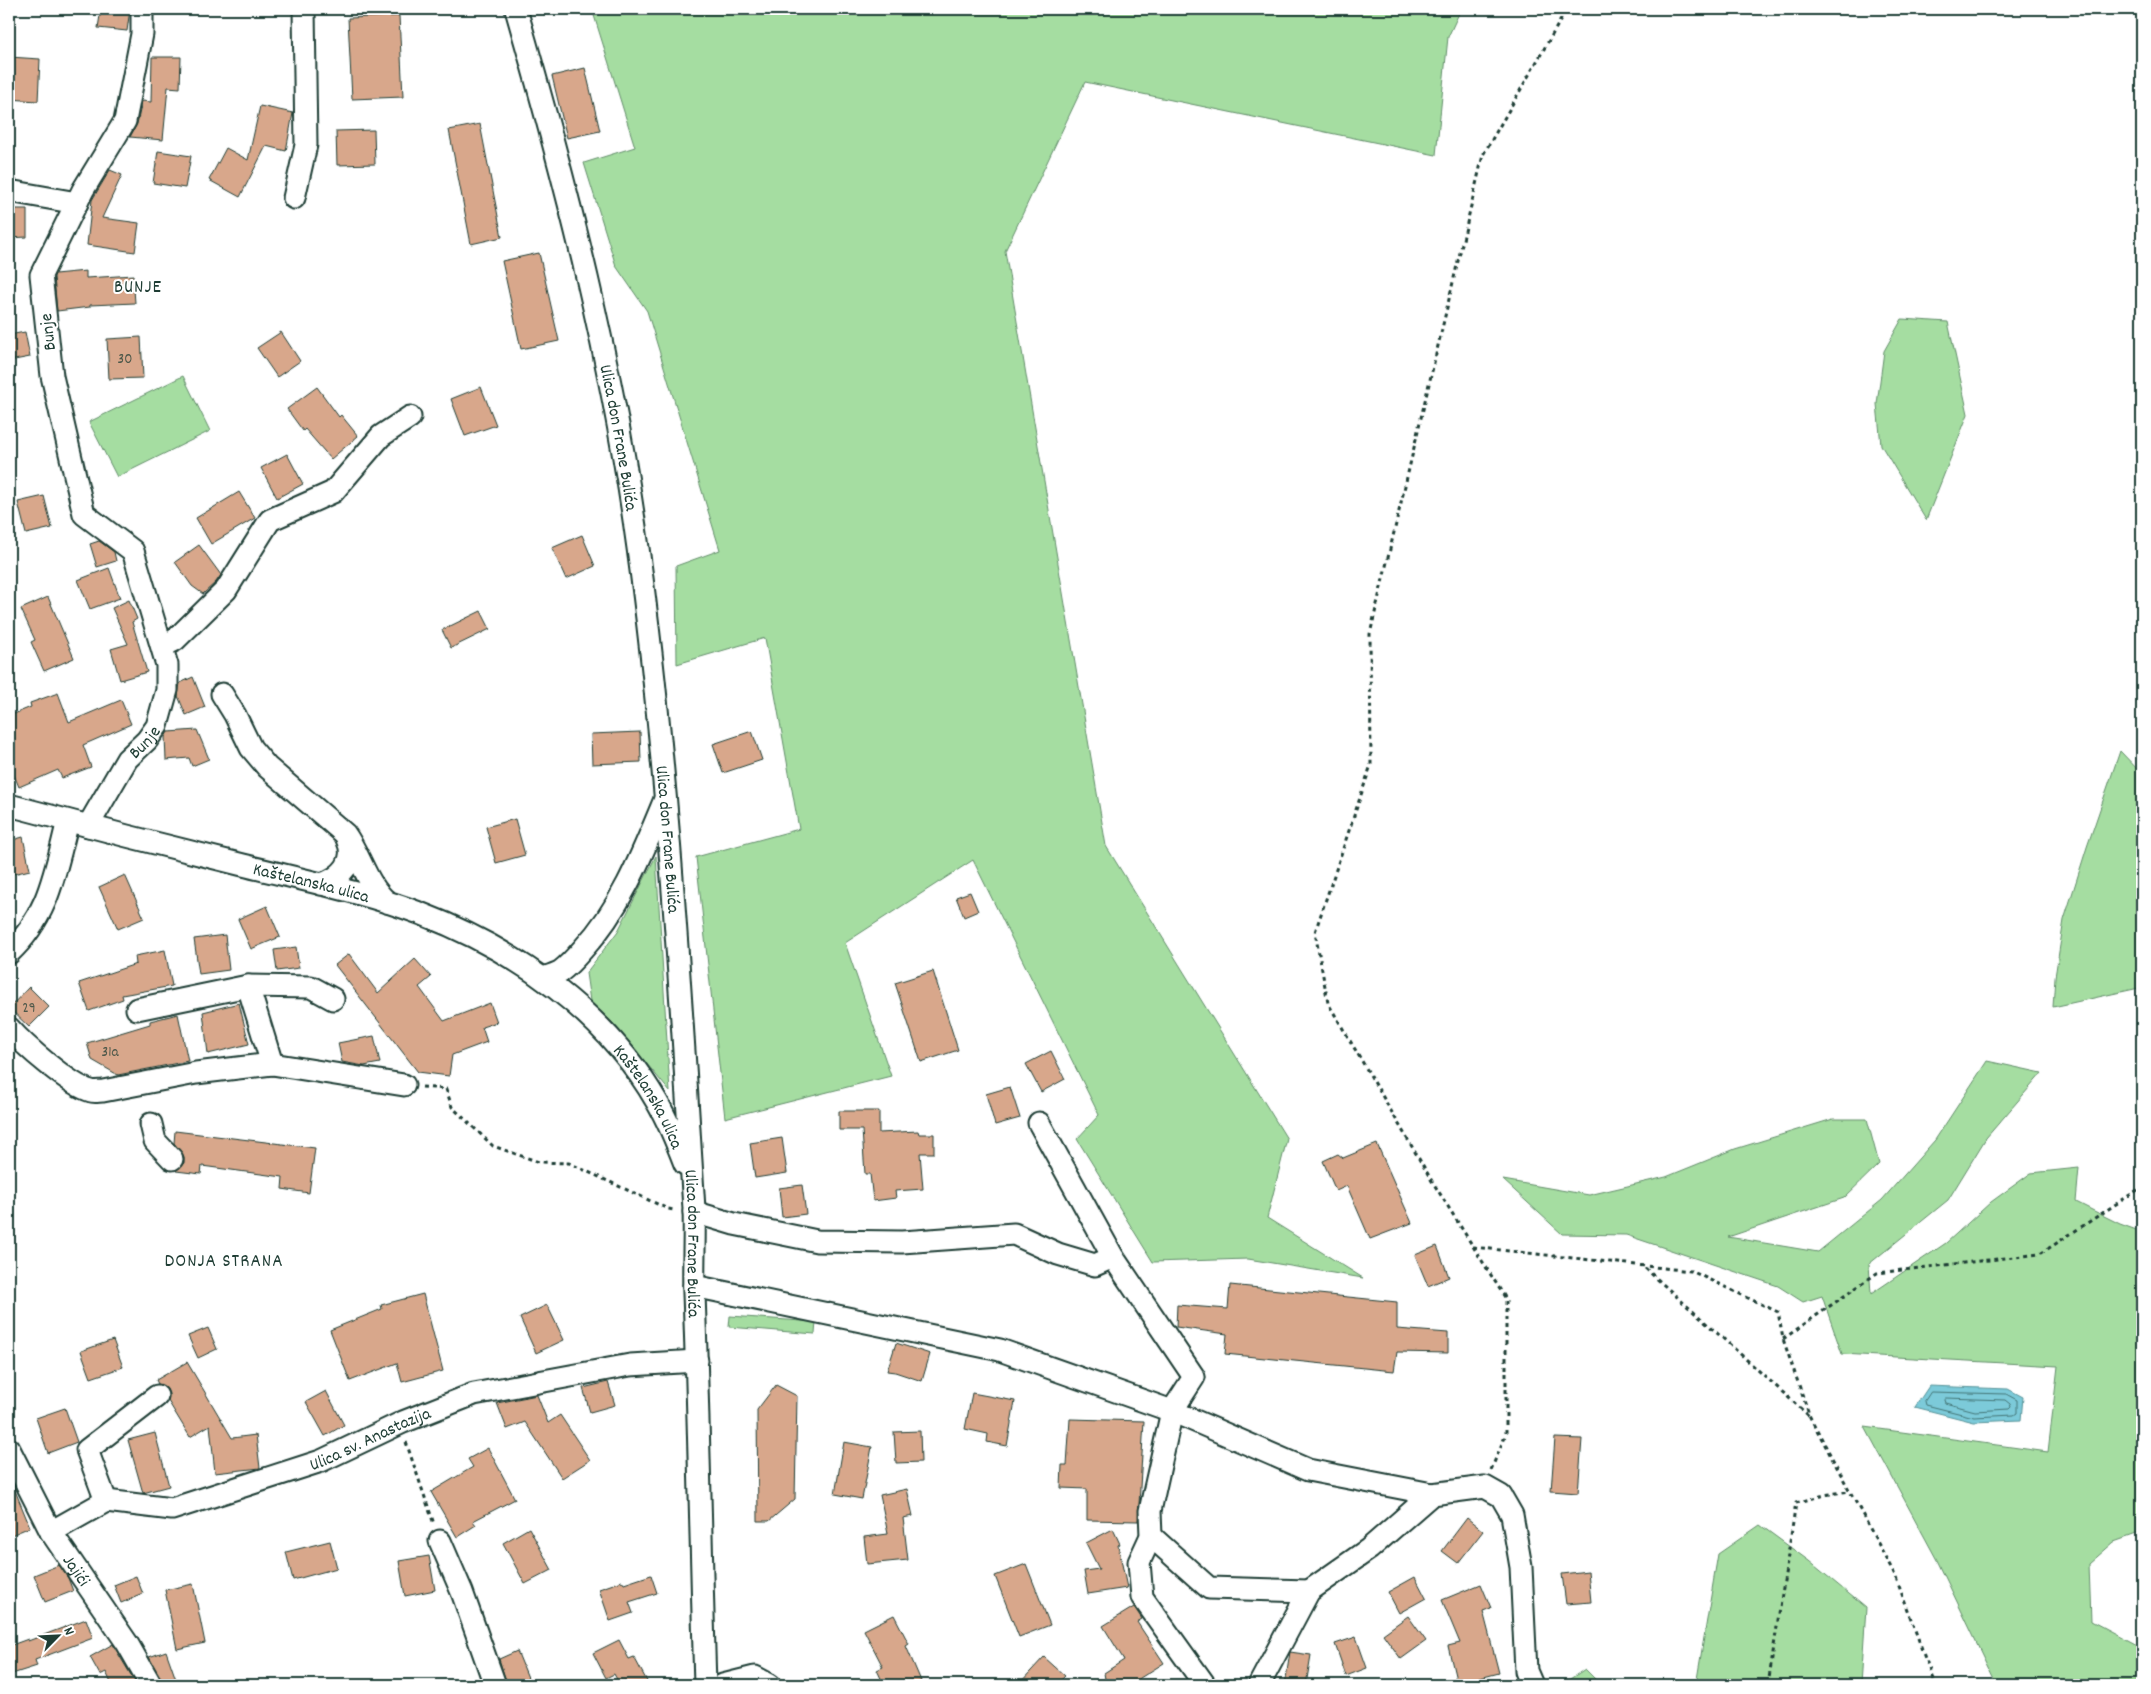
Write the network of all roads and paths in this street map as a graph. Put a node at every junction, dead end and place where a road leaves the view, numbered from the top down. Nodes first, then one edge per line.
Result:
1 (142, 9) edge
2 (304, 9) edge
3 (516, 9) edge
4 (1567, 9) edge
5 (9, 191) edge
6 (294, 198) dead end
7 (76, 203) junction
8 (410, 417) dead end
9 (163, 646) junction
10 (222, 694) dead end
11 (666, 797) junction
12 (9, 805) edge
13 (78, 824) junction
14 (345, 834) junction
15 (321, 884) junction
16 (388, 902) junction
17 (9, 953) edge
18 (543, 978) junction
19 (248, 986) junction
20 (333, 999) dead end
21 (137, 1009) dead end
22 (9, 1028) edge
23 (272, 1064) junction
24 (404, 1085) joint
25 (1039, 1123) dead end
26 (151, 1124) dead end
27 (172, 1159) dead end
28 (692, 1186) junction
29 (2142, 1187) edge
30 (694, 1212) junction
31 (1473, 1247) junction
32 (1113, 1257) junction
33 (1644, 1268) junction
34 (694, 1286) junction
35 (1783, 1339) junction
36 (697, 1361) junction
37 (157, 1396) dead end
38 (1172, 1411) junction
39 (1810, 1417) junction
40 (403, 1422) junction
41 (9, 1449) edge
42 (1485, 1487) junction
43 (1849, 1490) junction
44 (1432, 1494) junction
45 (106, 1501) junction
46 (51, 1532) junction
47 (1151, 1536) junction
48 (440, 1541) joint
49 (1309, 1591) junction
50 (151, 1685) edge
51 (495, 1685) edge
52 (705, 1685) edge
53 (723, 1685) edge
54 (770, 1685) edge
55 (1204, 1685) edge
56 (1259, 1685) edge
57 (1532, 1685) edge
58 (1768, 1685) edge
59 (1935, 1685) edge

1 - 7 street, Bunje
2 - 6 street
3 - 11 street, Ulica don Frane Bulića
4 - 31 path
5 - 7 street
7 - 9 street, Bunje
8 - 9 street
9 - 13 street, Bunje
10 - 14 street
11 - 18 street
11 - 28 street, Ulica don Frane Bulića
12 - 13 street, Kaštelanska ulica
13 - 15 street, Kaštelanska ulica
13 - 17 street
14 - 15 street
14 - 16 street
15 - 16 street, Kaštelanska ulica
16 - 18 street, Kaštelanska ulica
18 - 28 street, Kaštelanska ulica
19 - 20 street
19 - 21 street
19 - 23 street
22 - 23 street
23 - 24 street
24 - 30 path
25 - 32 street
26 - 27 street
28 - 30 street, Ulica don Frane Bulića
29 - 35 path
30 - 32 street
30 - 34 street, Ulica don Frane Bulića
31 - 33 path
31 - 42 path
32 - 38 street
33 - 35 path
33 - 39 path
34 - 36 street, Ulica don Frane Bulića
34 - 38 street
35 - 39 path
36 - 40 street, Ulica sv. Anastazija
36 - 52 street, Ulica don Frane Bulića
37 - 45 street
38 - 44 street
38 - 47 street
39 - 43 path
40 - 45 street, Ulica sv. Anastazija
40 - 48 path
41 - 46 street, Jajići
42 - 44 street
42 - 57 street
43 - 58 path
43 - 59 path
44 - 49 street
45 - 46 street
46 - 50 street, Jajići
47 - 49 street
47 - 55 street
48 - 51 street
49 - 56 street
53 - 54 street

